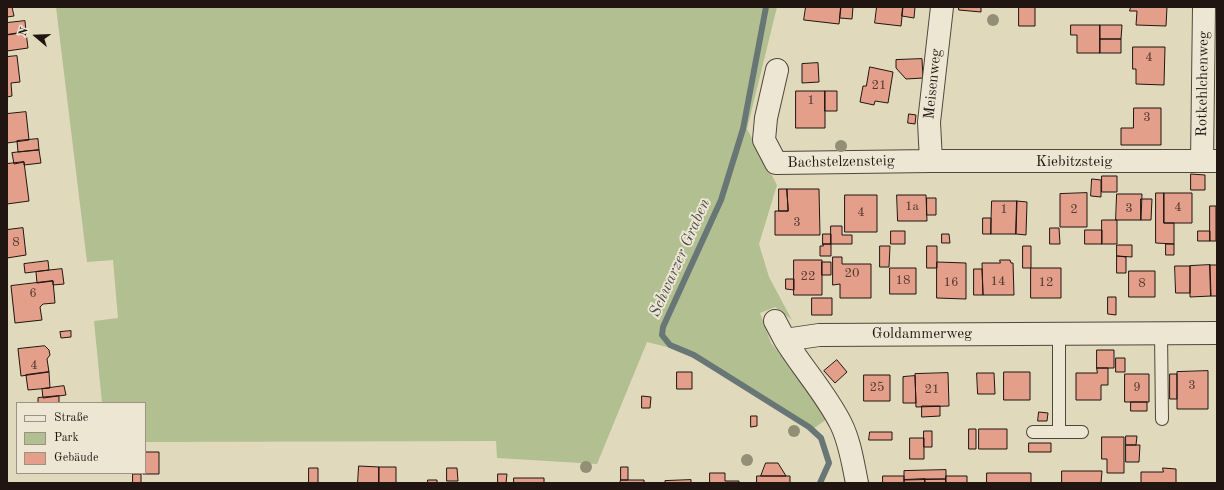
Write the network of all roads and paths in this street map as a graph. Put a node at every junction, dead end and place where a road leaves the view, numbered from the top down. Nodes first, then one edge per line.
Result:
1 (942, 7) edge
2 (1204, 7) edge
3 (776, 70) dead end
4 (931, 161) junction
5 (1210, 161) edge
6 (775, 321) dead end
7 (1161, 333) junction
8 (1217, 333) edge
9 (1059, 334) junction
10 (785, 340) junction
11 (1162, 419) dead end
12 (1033, 432) dead end
13 (1059, 432) junction
14 (1082, 432) dead end
15 (857, 483) edge

1 - 4 street, Meisenweg
2 - 5 street, Rotkehlchenweg
3 - 4 street, Bachstelzensteig
4 - 5 street, Kiebitzsteig
6 - 10 street
7 - 8 street, Goldammerweg
7 - 9 street, Goldammerweg
7 - 11 lane
9 - 10 street, Goldammerweg
9 - 13 lane
10 - 15 street
12 - 13 lane
13 - 14 lane

